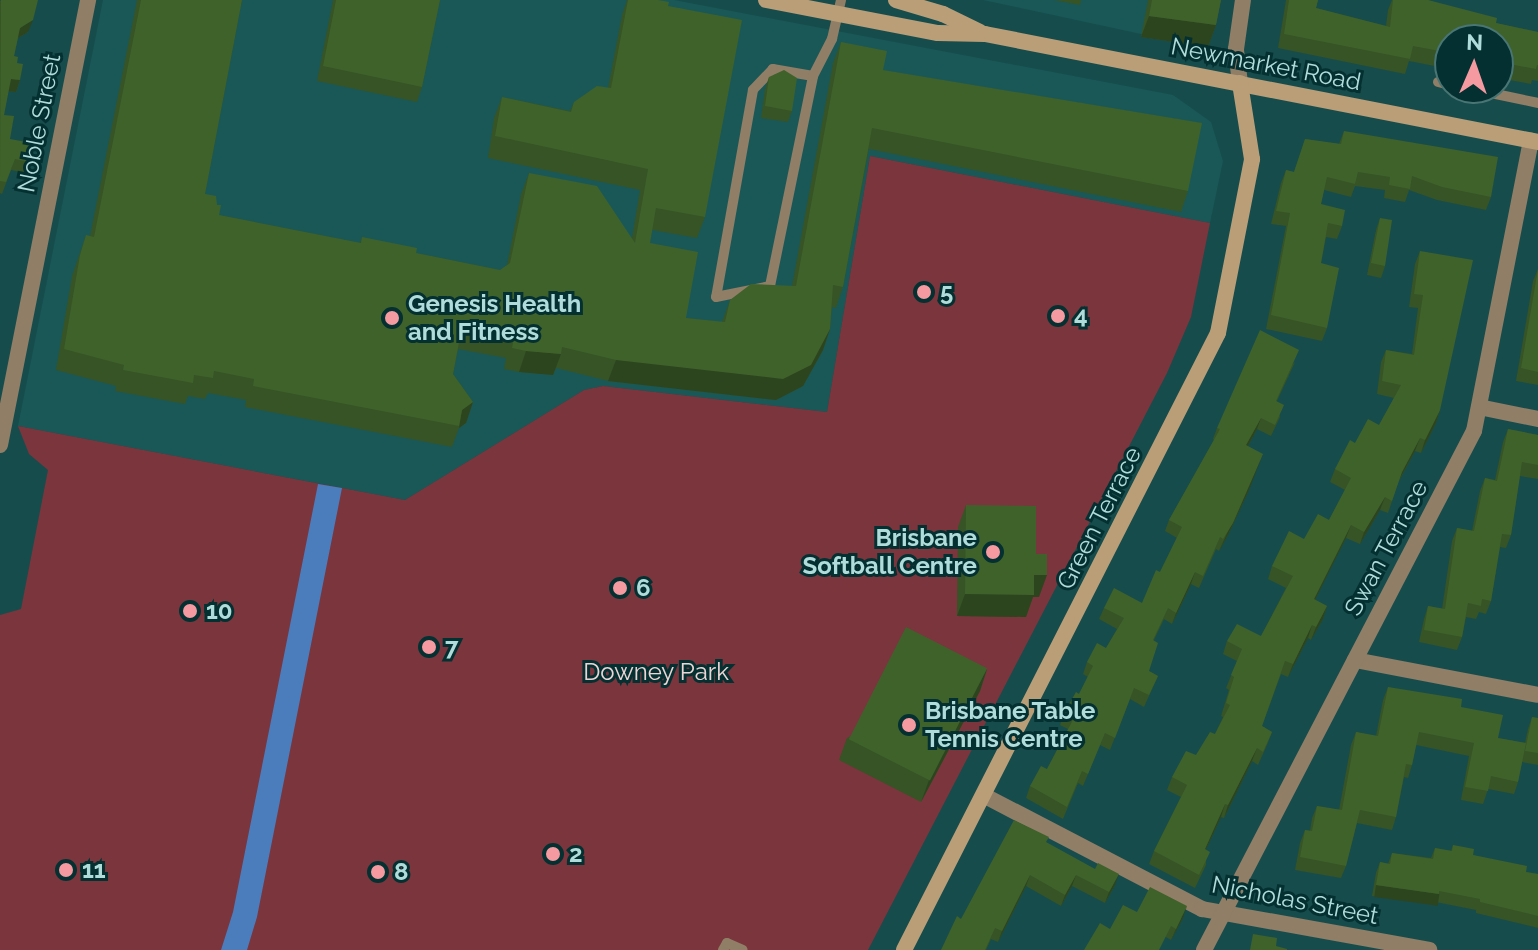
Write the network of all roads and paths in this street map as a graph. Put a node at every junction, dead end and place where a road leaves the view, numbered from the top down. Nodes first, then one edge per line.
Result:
1 (88, 0) edge
2 (766, 0) edge
3 (896, 0) edge
4 (1243, 0) edge
5 (839, 7) edge
6 (985, 34) junction
7 (813, 76) junction
8 (1240, 83) junction
9 (1514, 98) edge
10 (1538, 103) edge
11 (1534, 141) edge
12 (1479, 407) junction
13 (1538, 419) edge
14 (0, 445) edge
15 (1355, 660) junction
16 (1538, 695) edge
17 (985, 796) junction
18 (1224, 911) junction
19 (725, 946) edge
20 (743, 950) edge
21 (904, 950) edge
22 (1204, 950) edge
23 (1429, 950) edge

1 - 14 street, Noble Street
2 - 5 street, Newmarket Road
3 - 6 street, Newmarket Road
4 - 8 street
5 - 6 street, Newmarket Road
5 - 7 lane
6 - 8 street, Newmarket Road
7 - 7 lane
8 - 11 street, Newmarket Road
8 - 17 street, Green Terrace
9 - 10 lane
11 - 12 street, Swan Terrace
12 - 13 street
12 - 15 street, Swan Terrace
15 - 16 street
15 - 18 street, Swan Terrace
17 - 18 street, Nicholas Street
17 - 21 street, Green Terrace
18 - 22 street, Swan Terrace
18 - 23 street, Nicholas Street
19 - 20 lane

